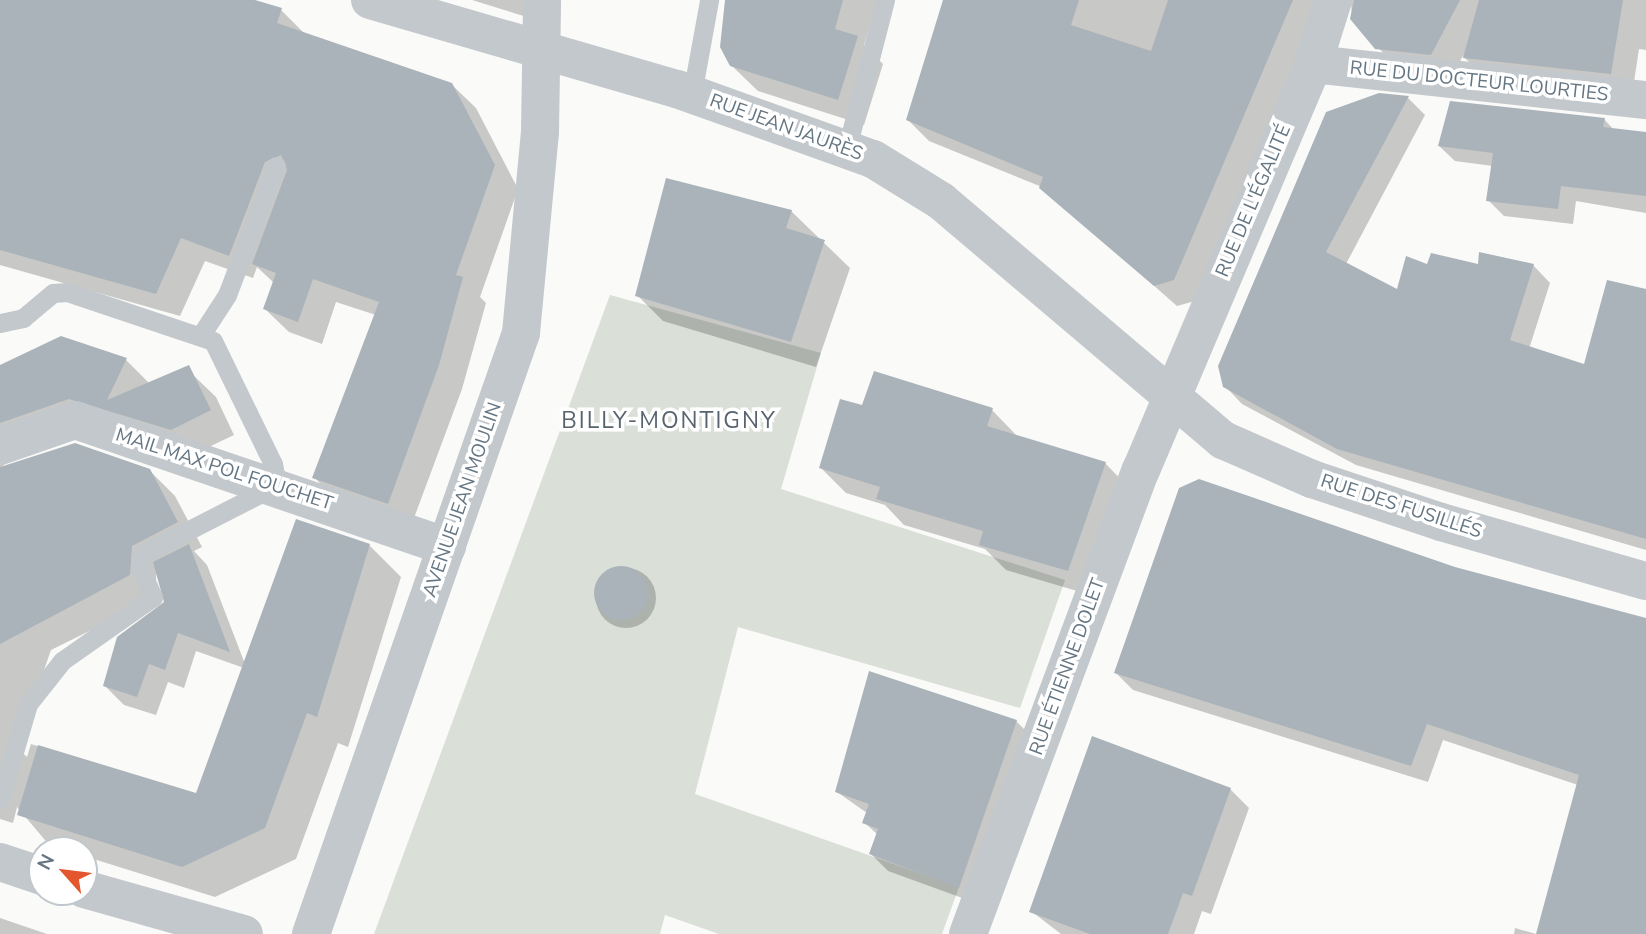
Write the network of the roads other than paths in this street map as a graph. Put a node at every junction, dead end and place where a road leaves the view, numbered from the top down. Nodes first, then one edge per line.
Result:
1 (370, 0) edge
2 (542, 0) edge
3 (709, 0) edge
4 (885, 0) edge
5 (1333, 0) edge
6 (545, 52) junction
7 (1313, 64) junction
8 (692, 94) junction
9 (1646, 100) edge
10 (847, 148) junction
11 (276, 166) dead end
12 (0, 323) edge
13 (201, 334) junction
14 (1171, 401) junction
15 (0, 446) edge
16 (277, 485) junction
17 (447, 547) junction
18 (1646, 581) edge
19 (0, 800) edge
20 (0, 862) edge
21 (28, 871) edge
22 (98, 893) edge
23 (244, 934) edge
24 (311, 934) edge
25 (968, 934) edge

1 - 6 street, RUE JEAN JAURÈS
2 - 6 street, AVENUE JEAN MOULIN
3 - 8 lane
4 - 10 lane
5 - 7 street, RUE DE L'ÉGALITÉ
6 - 8 street, RUE JEAN JAURÈS
6 - 17 street, AVENUE JEAN MOULIN
7 - 9 street, RUE DU DOCTEUR LOURTIES
7 - 14 street, RUE DE L'ÉGALITÉ
8 - 10 street, RUE JEAN JAURÈS
10 - 14 street, RUE JEAN JAURÈS
11 - 13 lane
12 - 13 lane
13 - 16 lane
14 - 18 street, RUE DES FUSILLÉS
14 - 25 street, RUE ÉTIENNE DOLET
15 - 16 street, MAIL MAX POL FOUCHET
16 - 17 street, MAIL MAX POL FOUCHET
16 - 19 lane
17 - 24 street, AVENUE JEAN MOULIN
20 - 21 street
22 - 23 street

